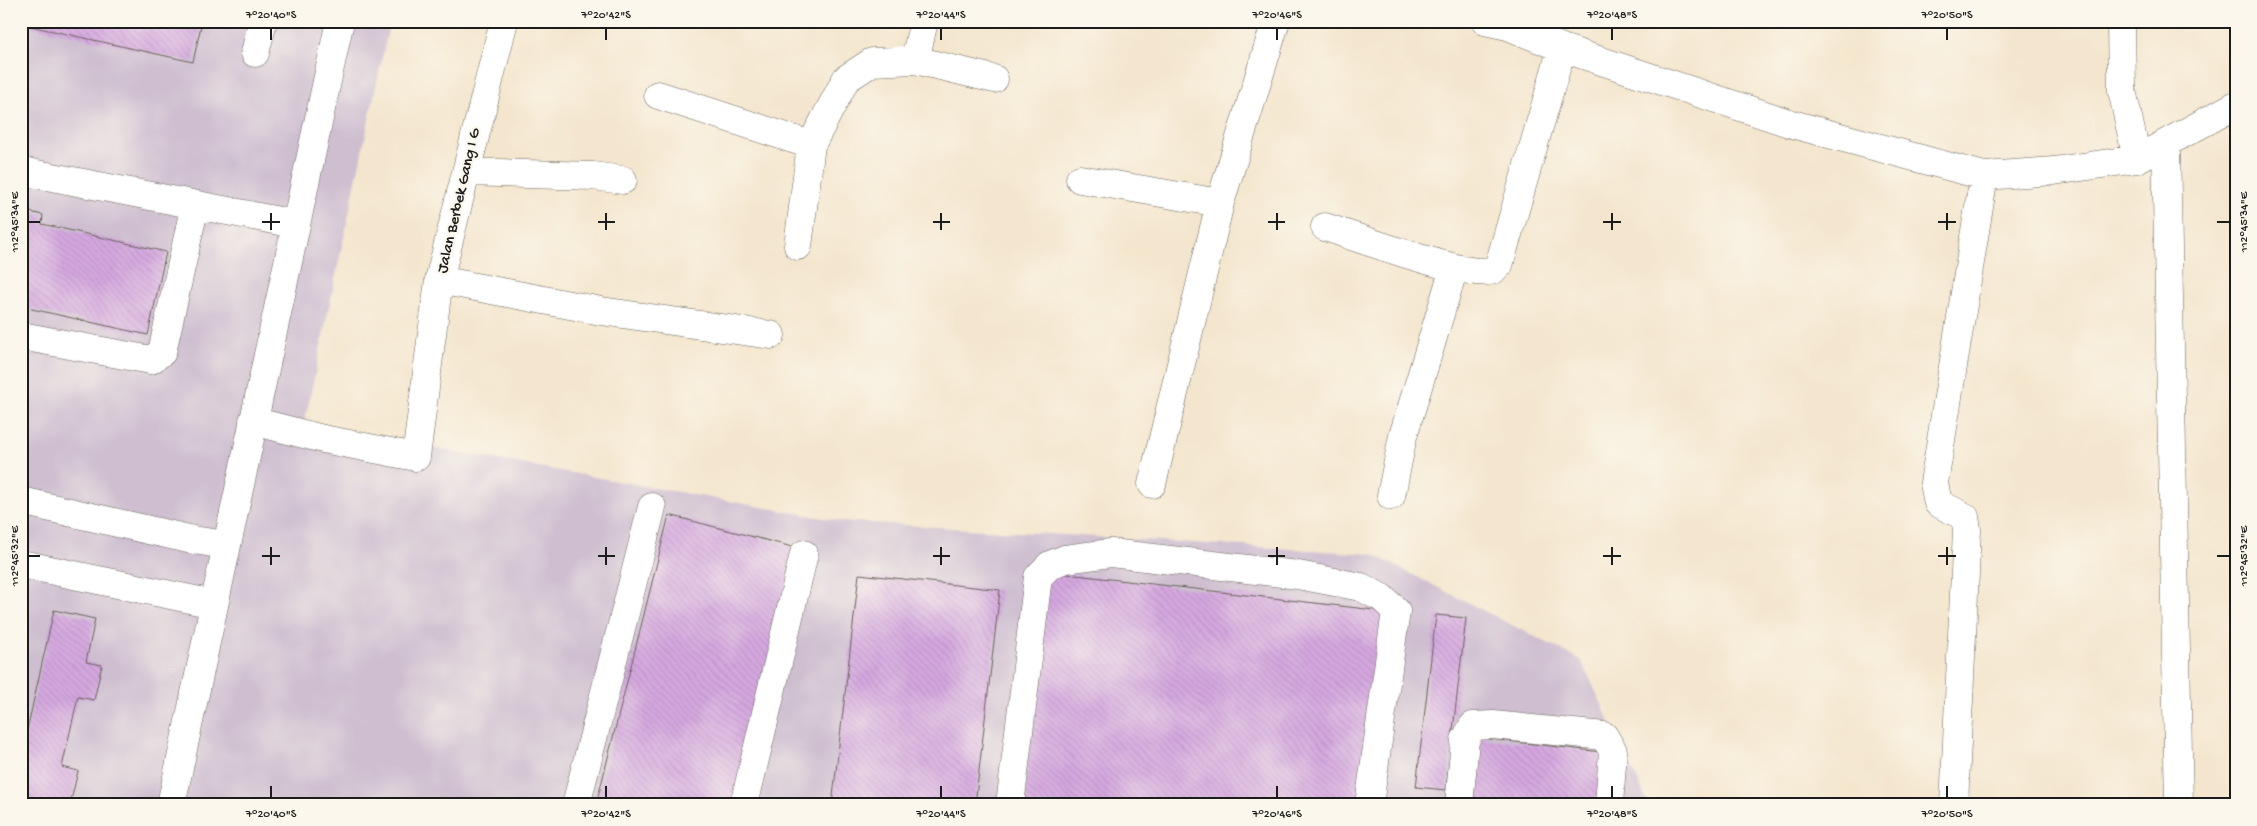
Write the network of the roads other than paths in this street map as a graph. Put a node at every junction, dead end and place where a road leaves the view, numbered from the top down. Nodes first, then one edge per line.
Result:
1 (263, 21) edge
2 (340, 21) edge
3 (504, 21) edge
4 (924, 21) edge
5 (1276, 21) edge
6 (2121, 21) edge
7 (1501, 23) edge
8 (1562, 48) junction
9 (255, 53) dead end
10 (915, 60) junction
11 (994, 79) dead end
12 (658, 95) dead end
13 (2236, 106) edge
14 (811, 145) junction
15 (2166, 145) junction
16 (2137, 159) junction
17 (21, 171) edge
18 (466, 172) junction
19 (1984, 176) junction
20 (1080, 178) dead end
21 (623, 180) dead end
22 (1220, 203) junction
23 (195, 205) junction
24 (295, 224) junction
25 (1325, 227) dead end
26 (798, 246) dead end
27 (1454, 268) junction
28 (439, 280) junction
29 (771, 334) dead end
30 (21, 336) edge
31 (253, 421) junction
32 (1152, 484) dead end
33 (1391, 496) dead end
34 (21, 501) edge
35 (652, 507) dead end
36 (226, 545) junction
37 (804, 554) dead end
38 (21, 564) edge
39 (214, 604) junction
40 (171, 805) edge
41 (576, 805) edge
42 (744, 805) edge
43 (1010, 805) edge
44 (1369, 805) edge
45 (1459, 805) edge
46 (1609, 805) edge
47 (1954, 805) edge
48 (2179, 805) edge

1 - 9 street
2 - 24 street
3 - 18 street, Jalan Berbek Gang I G
4 - 10 street
5 - 22 street
6 - 16 street
7 - 8 street
8 - 19 street
8 - 27 street
10 - 11 street
10 - 14 street
12 - 14 street
13 - 15 street
14 - 26 street
15 - 16 street
15 - 48 street
16 - 19 street
17 - 23 street
18 - 21 street
18 - 28 street, Jalan Berbek Gang I G
19 - 47 street
20 - 22 street
22 - 32 street
23 - 24 street
23 - 30 street
24 - 31 street
25 - 27 street
27 - 33 street
28 - 29 street, Jalan Berbek Gang I G
28 - 31 street
31 - 36 street
34 - 36 street
35 - 41 street
36 - 39 street
37 - 42 street
38 - 39 street
39 - 40 street
43 - 44 street
45 - 46 street

